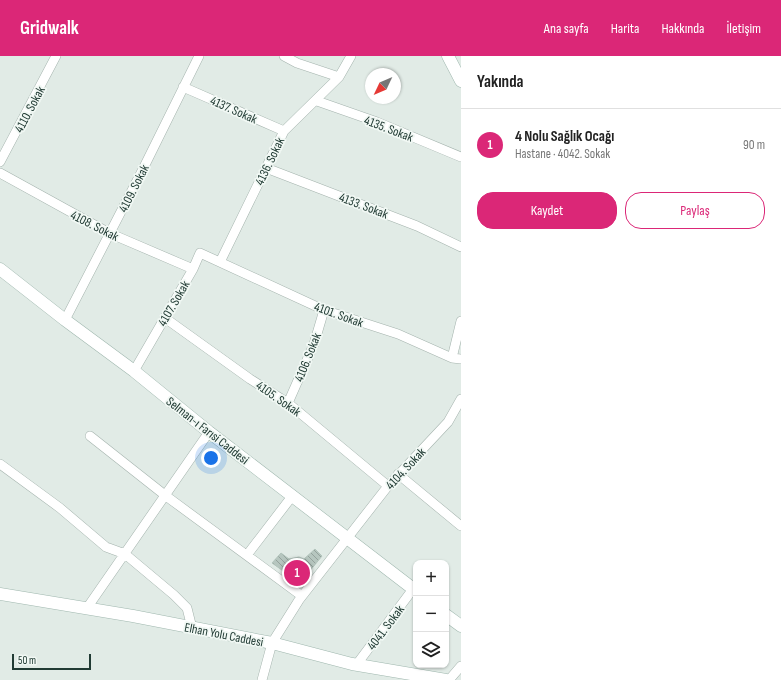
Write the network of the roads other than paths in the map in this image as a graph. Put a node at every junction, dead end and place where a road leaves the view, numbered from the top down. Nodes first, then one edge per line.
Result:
1 (56, 56) edge
2 (199, 56) edge
3 (284, 56) edge
4 (351, 56) edge
5 (448, 56) edge
6 (460, 75) edge
7 (339, 77) junction
8 (183, 86) junction
9 (317, 101) junction
10 (284, 131) junction
11 (461, 157) edge
12 (0, 162) edge
13 (266, 168) junction
14 (0, 173) edge
15 (110, 233) junction
16 (461, 247) edge
17 (220, 262) junction
18 (0, 269) edge
19 (193, 269) junction
20 (324, 310) junction
21 (165, 318) junction
22 (65, 320) junction
23 (461, 321) edge
24 (456, 358) edge
25 (134, 371) junction
26 (461, 398) edge
27 (288, 403) junction
28 (209, 432) junction
29 (90, 436) dead end
30 (0, 464) edge
31 (398, 474) junction
32 (388, 486) junction
33 (293, 495) junction
34 (166, 496) junction
35 (461, 526) edge
36 (348, 537) junction
37 (125, 554) junction
38 (247, 555) junction
39 (413, 588) edge
40 (413, 593) edge
41 (0, 594) edge
42 (302, 596) junction
43 (87, 608) junction
44 (449, 617) edge
45 (461, 626) edge
46 (192, 628) junction
47 (272, 643) junction
48 (357, 664) junction
49 (461, 666) edge
50 (410, 677) edge
51 (262, 680) edge
52 (447, 680) edge

1 - 12 street, 4110. Sokak
2 - 8 street, 4109. Sokak
3 - 7 street
4 - 7 street, 4136. Sokak
5 - 6 main road
7 - 9 street, 4136. Sokak
8 - 10 street, 4137. Sokak
8 - 15 street, 4109. Sokak
9 - 10 street, 4136. Sokak
9 - 11 street, 4135. Sokak
10 - 13 street, 4136. Sokak
13 - 16 street, 4133. Sokak
13 - 17 street, 4136. Sokak
14 - 15 street, 4108. Sokak
15 - 19 street, 4108. Sokak
15 - 22 street, 4109. Sokak
17 - 19 street, 4107. Sokak
17 - 20 street, 4101. Sokak
18 - 22 main road, Selman-ı Farısi Caddesi
19 - 21 street, 4107. Sokak
20 - 24 street, 4101. Sokak
20 - 27 street, 4106. Sokak
21 - 25 street, 4107. Sokak
21 - 27 street, 4105. Sokak
22 - 25 main road, Selman-ı Farısi Caddesi
23 - 24 street
25 - 28 main road, Selman-ı Farısi Caddesi
26 - 31 street, 4104. Sokak
27 - 32 street, 4105. Sokak
28 - 33 main road, Selman-ı Farısi Caddesi
28 - 34 street
29 - 34 street
30 - 37 street
31 - 32 street, 4104. Sokak
31 - 35 street
32 - 36 street, 4104. Sokak
33 - 36 main road, Selman-ı Farısi Caddesi
33 - 38 street
34 - 37 street
34 - 38 street
36 - 39 main road, Selman-ı Farısi Caddesi
36 - 42 street, 4104. Sokak
37 - 43 street
37 - 46 street
38 - 42 street
40 - 48 street, 4041. Sokak
41 - 43 main road, Elhan Yolu Caddesi
42 - 47 street, 4104. Sokak
43 - 46 main road, Elhan Yolu Caddesi
44 - 45 main road
46 - 47 main road, Elhan Yolu Caddesi
47 - 48 main road, Elhan Yolu Caddesi
47 - 51 street, 4104. Sokak
48 - 50 main road, Elhan Yolu Caddesi
49 - 52 street
50 - 52 main road, Elhan Yolu Caddesi

